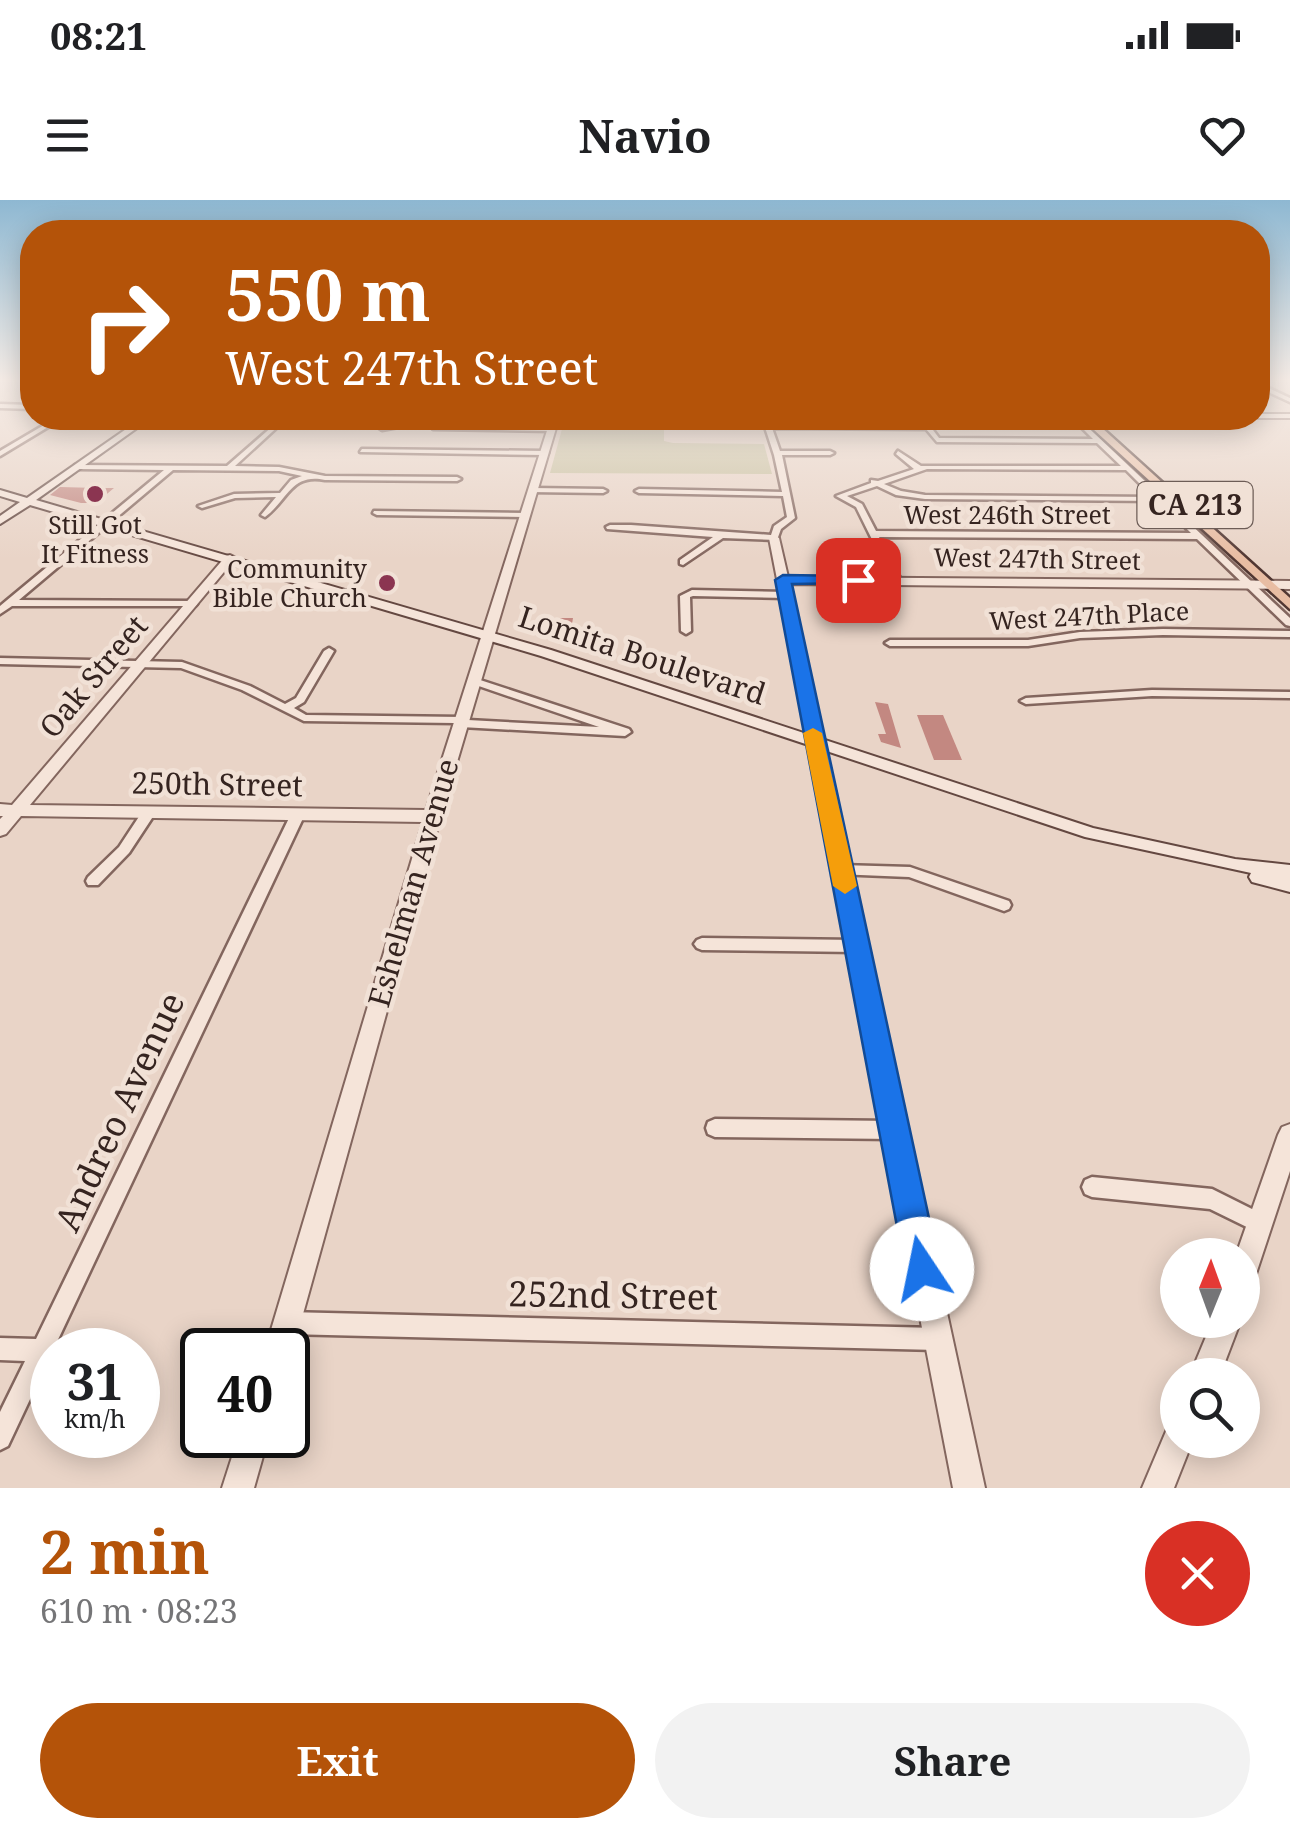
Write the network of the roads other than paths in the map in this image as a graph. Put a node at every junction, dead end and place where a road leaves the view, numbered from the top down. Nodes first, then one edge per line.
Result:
1 (25, 439) edge
2 (118, 439) edge
3 (261, 439) edge
4 (548, 439) edge
5 (773, 439) edge
6 (935, 439) edge
7 (1111, 439) edge
8 (1120, 439) edge
9 (1100, 441) joint
10 (362, 451) dead end
11 (544, 453) junction
12 (778, 453) junction
13 (830, 453) dead end
14 (0, 454) edge
15 (898, 454) dead end
16 (78, 468) junction
17 (171, 468) junction
18 (229, 468) junction
19 (918, 468) junction
20 (1129, 468) junction
21 (309, 475) junction
22 (457, 479) dead end
23 (874, 482) junction
24 (0, 485) edge
25 (533, 490) junction
26 (603, 491) dead end
27 (639, 491) dead end
28 (0, 492) edge
29 (281, 494) junction
30 (786, 494) junction
31 (32, 499) junction
32 (1161, 499) junction
33 (202, 506) dead end
34 (377, 513) dead end
35 (266, 514) dead end
36 (525, 515) junction
37 (0, 522) edge
38 (107, 522) junction
39 (610, 527) dead end
40 (873, 534) junction
41 (720, 536) junction
42 (1200, 536) junction
43 (774, 538) junction
44 (230, 558) junction
45 (683, 562) dead end
46 (896, 580) junction
47 (1250, 584) junction
48 (1283, 586) edge
49 (784, 587) junction
50 (192, 604) junction
51 (1290, 606) edge
52 (5, 607) edge
53 (1290, 623) edge
54 (686, 631) dead end
55 (1290, 634) edge
56 (488, 636) junction
57 (890, 643) dead end
58 (329, 651) dead end
59 (0, 661) edge
60 (143, 662) junction
61 (474, 680) junction
62 (1290, 695) edge
63 (1026, 700) dead end
64 (285, 709) junction
65 (462, 722) junction
66 (814, 740) junction
67 (9, 810) edge
68 (150, 812) junction
69 (298, 814) junction
70 (433, 816) junction
71 (0, 830) edge
72 (1235, 866) junction
73 (841, 870) junction
74 (1290, 872) edge
75 (94, 882) dead end
76 (1290, 885) edge
77 (1004, 905) dead end
78 (702, 944) dead end
79 (857, 946) junction
80 (715, 1128) dead end
81 (894, 1130) junction
82 (1290, 1135) edge
83 (1092, 1187) dead end
84 (1259, 1223) junction
85 (1254, 1238) edge
86 (288, 1322) junction
87 (53, 1328) edge
88 (286, 1328) edge
89 (937, 1339) junction
90 (0, 1349) edge
91 (30, 1350) edge
92 (30, 1375) edge
93 (0, 1438) edge
94 (247, 1458) edge
95 (1170, 1458) edge
96 (238, 1488) edge
97 (969, 1488) edge
98 (1158, 1488) edge

1 - 14 street
2 - 16 street
3 - 18 street
4 - 11 street, Eshelman Avenue
5 - 12 street
6 - 9 street
7 - 48 main road, CA 213
8 - 48 main road, CA 213
9 - 20 street
10 - 11 street
11 - 25 street, Eshelman Avenue
12 - 13 street
12 - 30 street
15 - 19 street
16 - 17 street
16 - 31 street
17 - 18 street
17 - 38 street
18 - 21 street
19 - 20 street
19 - 23 street
20 - 32 street
21 - 22 street
21 - 29 street
23 - 32 street
23 - 40 street
24 - 31 street, Lomita Boulevard
25 - 26 street
25 - 36 street, Eshelman Avenue
27 - 30 street
28 - 31 street, Lomita Boulevard
29 - 33 street
29 - 35 street
30 - 43 street
31 - 37 street
31 - 38 street, Lomita Boulevard
32 - 42 street
34 - 36 street
36 - 56 street, Eshelman Avenue
38 - 44 street, Lomita Boulevard
38 - 52 street
39 - 41 street
40 - 42 street, West 246th Street
40 - 46 street
41 - 43 street
41 - 45 street
42 - 47 street
43 - 49 street
44 - 50 street, Oak Street
44 - 56 street, Lomita Boulevard
46 - 47 street, West 247th Street
46 - 49 street, West 247th Street
47 - 48 street, West 247th Street
47 - 53 street
48 - 51 main road, CA 213
49 - 54 street
49 - 66 street
50 - 52 street
50 - 60 street, Oak Street
55 - 57 street, West 247th Place
56 - 61 street, Eshelman Avenue
56 - 66 street, Lomita Boulevard
58 - 64 street
59 - 60 street
60 - 64 street
60 - 67 street, Oak Street
61 - 65 street, Eshelman Avenue
61 - 65 street
62 - 63 street
64 - 65 street
65 - 70 street, Eshelman Avenue
66 - 72 street, Lomita Boulevard
66 - 73 street
67 - 68 street, 250th Street
67 - 71 street, Oak Street
68 - 69 street, 250th Street
68 - 75 street
69 - 70 street, 250th Street
69 - 87 street, Andreo Avenue
70 - 86 street, Eshelman Avenue
72 - 74 street, Lomita Boulevard
72 - 76 street
73 - 77 street
73 - 79 street
78 - 79 street
79 - 81 street
80 - 81 street
81 - 89 street
82 - 84 street
83 - 84 street
84 - 85 street
86 - 88 street, Eshelman Avenue
86 - 89 street, 252nd Street
89 - 97 street
90 - 91 street
92 - 93 street, Andreo Avenue
94 - 96 street
95 - 98 street

